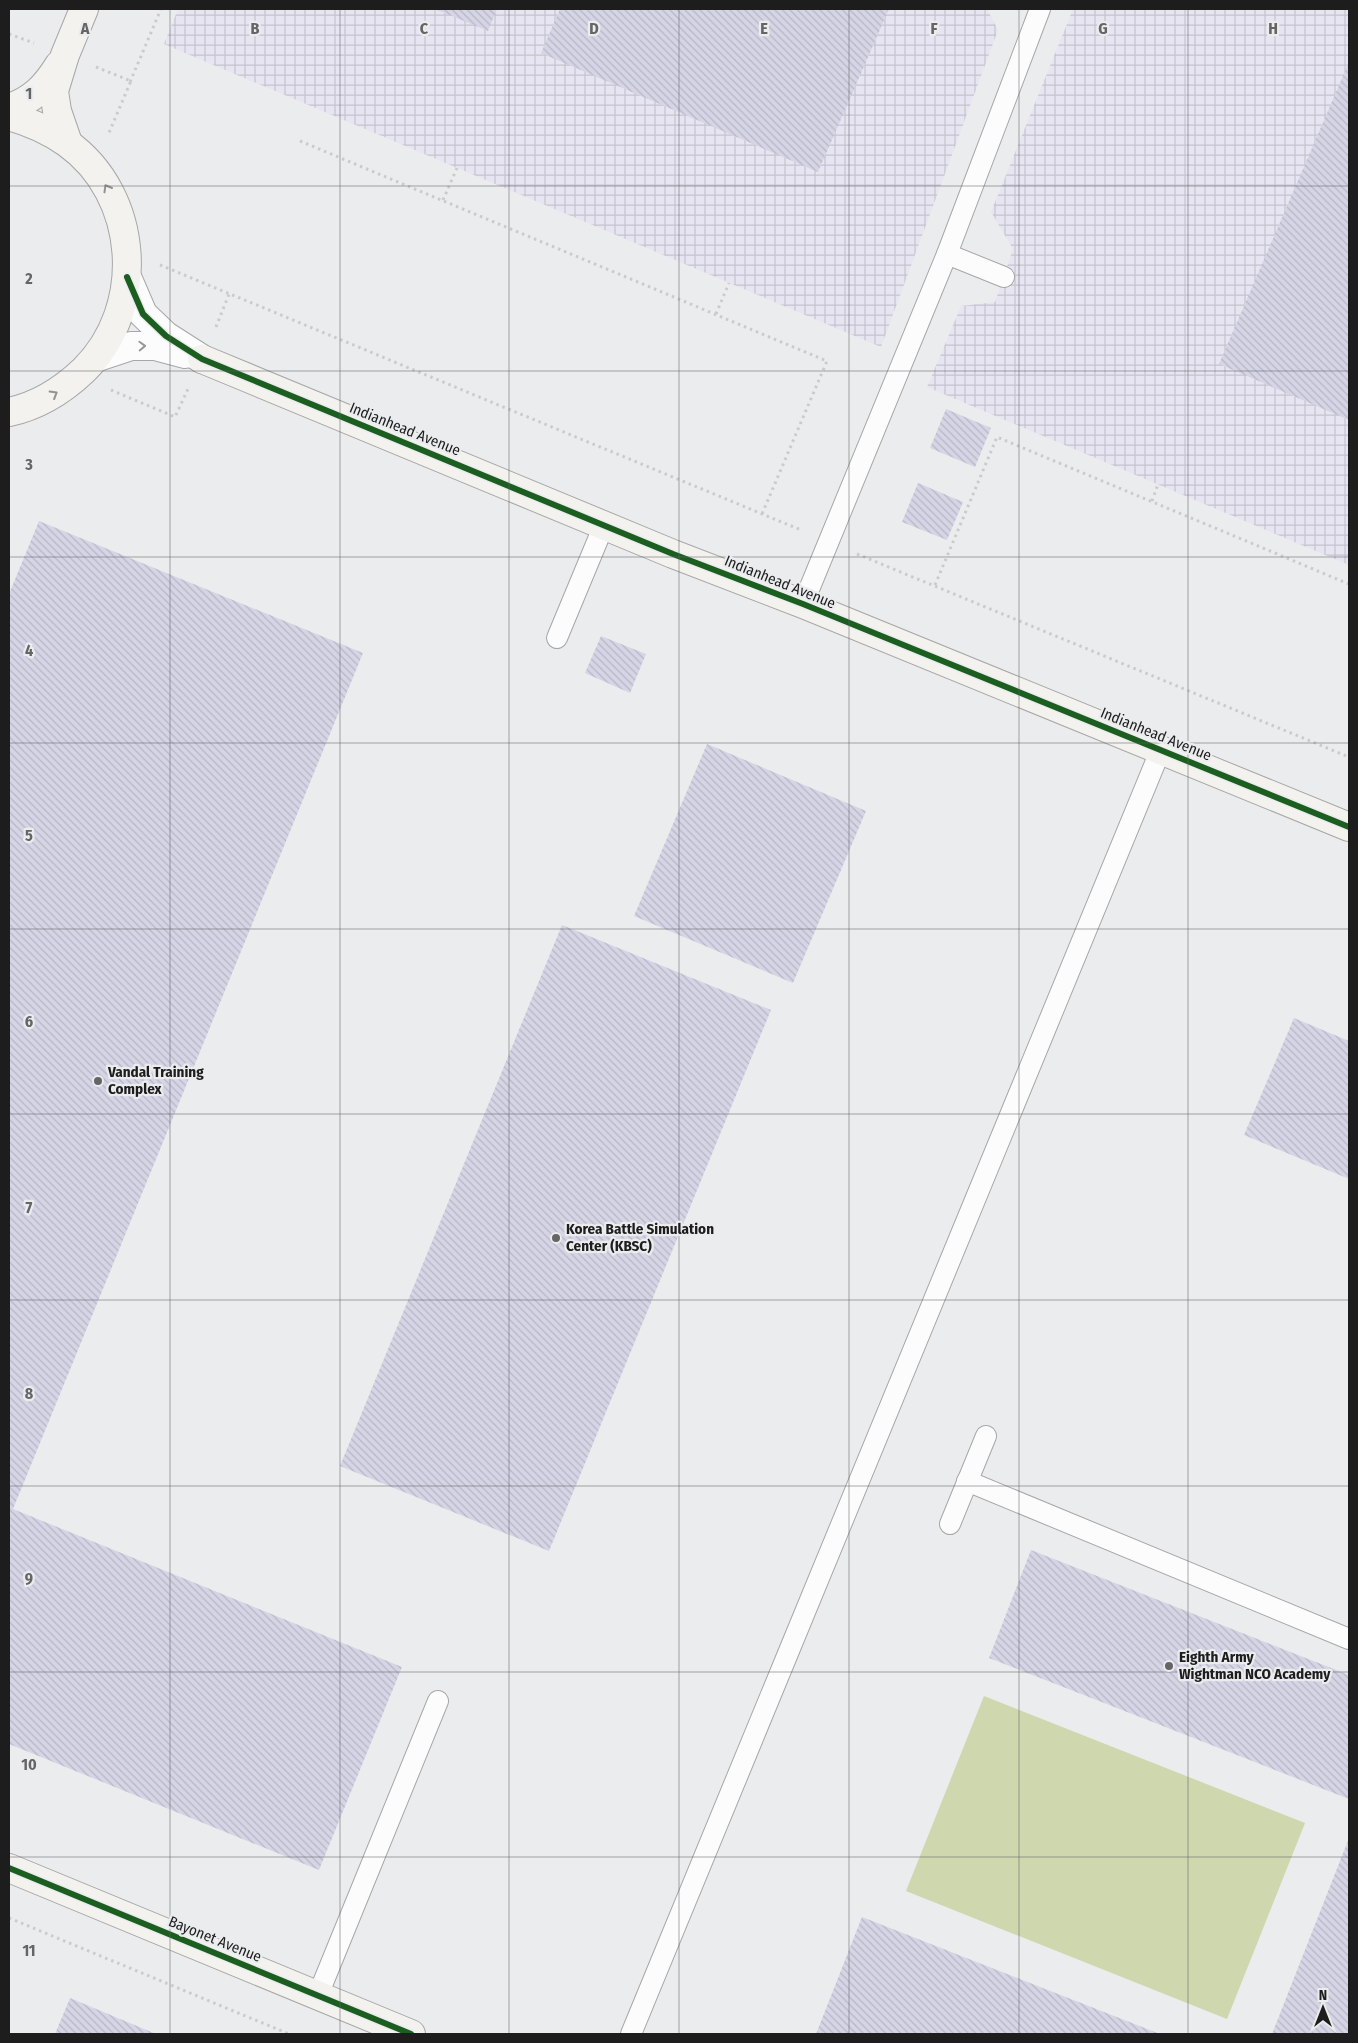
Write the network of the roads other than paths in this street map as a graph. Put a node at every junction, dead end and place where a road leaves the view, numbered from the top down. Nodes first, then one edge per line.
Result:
1 (84, 9) edge
2 (1040, 9) edge
3 (65, 55) junction
4 (9, 108) edge
5 (9, 116) edge
6 (68, 143) junction
7 (947, 254) junction
8 (127, 277) junction
9 (1004, 277) dead end
10 (95, 358) junction
11 (202, 359) junction
12 (9, 412) edge
13 (604, 525) junction
14 (803, 604) junction
15 (557, 638) dead end
16 (1162, 749) junction
17 (1349, 827) edge
18 (986, 1436) dead end
19 (967, 1481) junction
20 (950, 1524) dead end
21 (1349, 1639) edge
22 (438, 1701) dead end
23 (9, 1868) edge
24 (318, 1995) junction
25 (410, 2034) edge
26 (632, 2034) edge

1 - 3 main road
2 - 7 lane
3 - 4 main road
3 - 6 main road
5 - 6 main road
8 -> 6 main road
7 - 9 lane
7 - 14 lane
8 - 10 main road
8 - 11 street
10 -> 11 street
12 -> 10 main road
11 - 13 main road, Indianhead Avenue
13 - 14 main road, Indianhead Avenue
13 - 15 lane
14 - 16 main road, Indianhead Avenue
16 - 17 main road, Indianhead Avenue
16 - 26 lane
18 - 19 lane
19 - 20 lane
19 - 21 lane
22 - 24 lane
23 - 24 main road, Bayonet Avenue
24 - 25 main road, Bayonet Avenue

